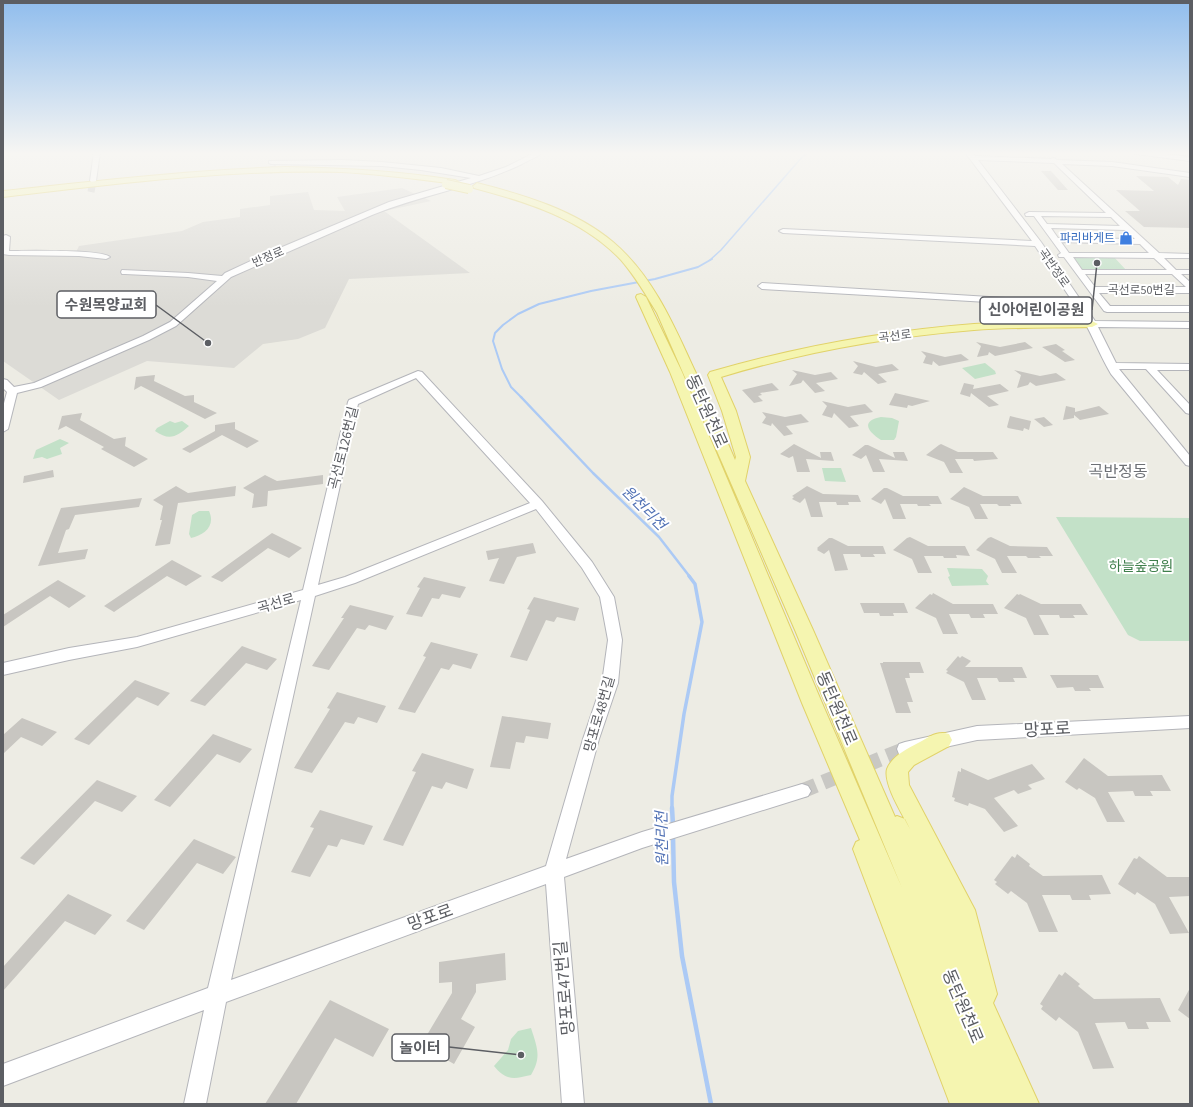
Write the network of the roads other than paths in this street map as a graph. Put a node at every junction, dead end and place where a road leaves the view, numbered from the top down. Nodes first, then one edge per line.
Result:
1 (393, 204) edge
2 (517, 204) edge
3 (1006, 204) edge
4 (1103, 204) edge
5 (1014, 214) junction
6 (1036, 214) junction
7 (1114, 215) junction
8 (1045, 226) junction
9 (1127, 228) junction
10 (783, 231) dead end
11 (6, 237) dead end
12 (1056, 240) junction
13 (1143, 242) junction
14 (1038, 244) junction
15 (1045, 254) junction
16 (1067, 255) junction
17 (1158, 256) junction
18 (1190, 256) edge
19 (106, 258) dead end
20 (125, 272) dead end
21 (1080, 272) junction
22 (1174, 272) junction
23 (1190, 272) edge
24 (223, 279) junction
25 (762, 286) dead end
26 (1190, 289) edge
27 (1093, 290) junction
28 (1080, 305) junction
29 (1190, 309) edge
30 (657, 314) junction
31 (1092, 324) junction
32 (1190, 325) edge
33 (1111, 366) junction
34 (1149, 366) junction
35 (1190, 367) edge
36 (3, 382) edge
37 (352, 389) dead end
38 (12, 391) junction
39 (1174, 394) junction
40 (1190, 394) edge
41 (695, 401) junction
42 (353, 402) junction
43 (1190, 411) edge
44 (3, 429) edge
45 (1190, 463) edge
46 (738, 480) junction
47 (538, 504) junction
48 (308, 593) junction
49 (3, 669) edge
50 (823, 701) junction
51 (1190, 722) edge
52 (942, 740) junction
53 (905, 749) tunnel mouth
54 (802, 790) tunnel mouth
55 (554, 871) junction
56 (217, 995) junction
57 (993, 1033) junction
58 (3, 1075) edge
59 (195, 1104) edge
60 (573, 1104) edge
61 (964, 1104) edge
62 (983, 1104) edge
63 (1006, 1104) edge
64 (1025, 1104) edge

1 - 24 street, 반정로
2 - 30 main road
3 - 5 street, 곡반정로
4 - 7 street, 곡선로50번길
5 - 6 street
5 - 14 street, 곡반정로
6 - 7 street
6 - 8 street
7 - 9 street, 곡선로50번길
8 - 9 street
8 - 12 street
9 - 13 street, 곡선로50번길
10 - 14 street
11 - 19 street
12 - 13 street
12 - 16 street
13 - 17 street, 곡선로50번길
14 - 15 street, 곡반정로
15 - 16 street
15 - 28 street, 곡반정로
16 - 17 street
16 - 21 street
17 - 18 street
17 - 22 street, 곡선로50번길
20 - 24 street
21 - 22 street, 곡선로50번길
21 - 27 street
22 - 23 street, 곡선로50번길
22 - 26 street, 곡선로50번길
24 - 38 street, 반정로
25 - 28 street
26 - 27 street, 곡선로50번길
27 - 29 street, 곡선로50번길
28 - 31 street, 곡반정로
30 - 41 main road, 동탄원천로
30 - 41 main road, 동탄원천로
31 - 32 street, 곡선로
31 - 33 street, 곡반정로
31 - 46 main road, 곡선로
33 - 34 street
33 - 45 street, 곡반정로
34 - 35 street
34 - 39 street
36 - 38 street
37 - 42 street
38 - 44 street
39 - 40 street
39 - 43 street
41 - 46 main road, 동탄원천로
41 - 50 main road, 동탄원천로
42 - 47 street, 곡선로126번길
42 - 48 street, 곡선로126번길
46 - 50 main road, 동탄원천로
47 - 48 street, 곡선로
47 - 55 street, 망포로48번길
48 - 49 street, 곡선로
48 - 56 street, 곡선로126번길
50 - 57 main road
50 - 61 main road
50 - 62 main road, 동탄원천로
50 - 63 main road, 동탄원천로
51 - 52 street, 망포로
52 - 53 street, 망포로
52 - 57 main road
54 - 55 street, 망포로
55 - 56 street, 망포로
55 - 60 street, 망포로47번길
56 - 58 street, 망포로
56 - 59 street, 곡선로126번길
57 - 64 main road

